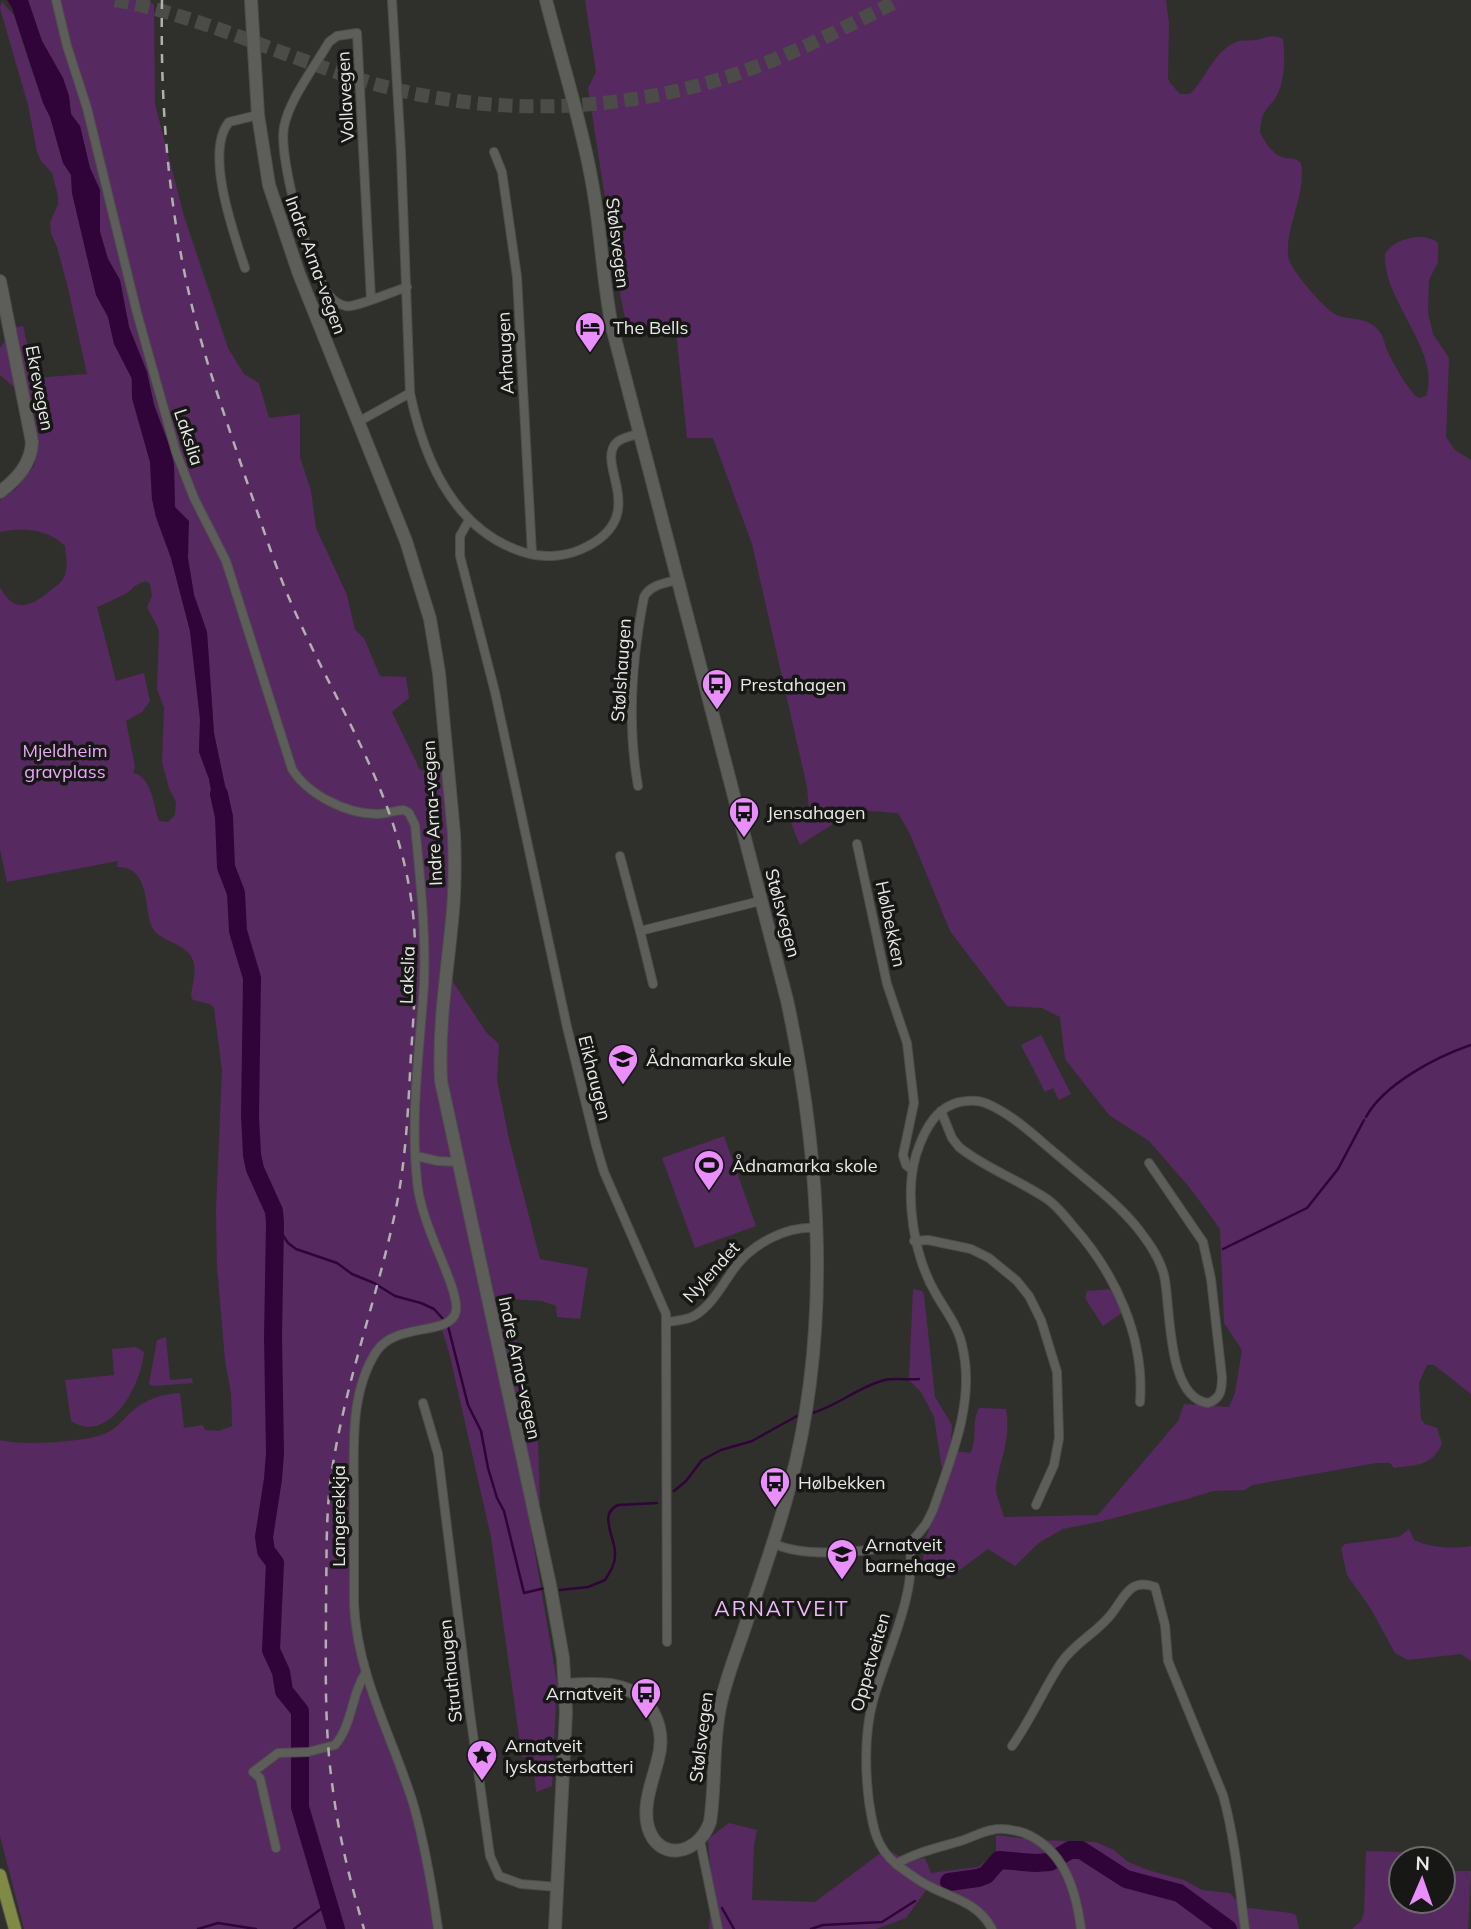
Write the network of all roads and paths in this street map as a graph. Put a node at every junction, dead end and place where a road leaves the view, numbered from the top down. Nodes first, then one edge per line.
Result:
1 (56, 0) edge
2 (251, 0) edge
3 (392, 0) edge
4 (545, 0) edge
5 (258, 115) junction
6 (494, 152) dead end
7 (245, 268) dead end
8 (0, 281) edge
9 (407, 287) junction
10 (371, 299) junction
11 (410, 393) junction
12 (358, 422) junction
13 (640, 433) junction
14 (0, 492) edge
15 (469, 520) junction
16 (531, 554) junction
17 (678, 580) junction
18 (638, 786) dead end
19 (857, 845) dead end
20 (620, 856) dead end
21 (760, 901) junction
22 (640, 931) junction
23 (653, 984) dead end
24 (941, 1111) junction
25 (416, 1156) junction
26 (457, 1162) junction
27 (1149, 1163) dead end
28 (912, 1170) junction
29 (816, 1227) junction
30 (914, 1241) junction
31 (667, 1322) junction
32 (1140, 1402) dead end
33 (423, 1403) dead end
34 (1036, 1505) dead end
35 (773, 1543) junction
36 (909, 1545) junction
37 (667, 1642) dead end
38 (366, 1672) junction
39 (566, 1685) junction
40 (1012, 1746) dead end
41 (700, 1841) junction
42 (276, 1848) dead end
43 (896, 1864) junction
44 (0, 1875) edge
45 (558, 1887) junction
46 (15, 1929) edge
47 (438, 1929) edge
48 (555, 1929) edge
49 (718, 1929) edge
50 (992, 1929) edge
51 (1081, 1929) edge
52 (1245, 1929) edge

1 - 25 street, Lakslia
2 - 5 main road, Indre Arna-vegen
3 - 9 street
4 - 13 main road, Stølsvegen
5 - 7 street
5 - 12 main road, Indre Arna-vegen
6 - 16 street, Arhaugen
8 - 14 main road, Ekrevegen
9 - 10 street, Vollavegen
9 - 11 street
10 - 10 street, Vollavegen
11 - 12 street
11 - 15 street
12 - 26 main road, Indre Arna-vegen
13 - 16 street
13 - 17 main road, Stølsvegen
15 - 16 street
15 - 31 street, Eikhaugen
17 - 18 street, Stølshaugen
17 - 21 main road, Stølsvegen
19 - 28 street, Hølbekken
20 - 22 street
21 - 22 street
21 - 29 main road, Stølsvegen
22 - 23 street
24 - 27 street
24 - 28 street, Hølbekken
24 - 32 street
25 - 26 street
25 - 38 street, Langerekkja
26 - 39 main road, Indre Arna-vegen
28 - 30 street, Hølbekken
29 - 31 street, Nylendet
29 - 35 main road, Stølsvegen
30 - 34 street
30 - 36 street, Hølbekken
31 - 37 street, Eikhaugen
33 - 45 street, Struthaugen
35 - 36 street
35 - 41 main road, Stølsvegen
36 - 43 street, Oppetveiten
38 - 42 street
38 - 47 street, Langerekkja
39 - 41 main road
39 - 45 main road, Indre Arna-vegen
40 - 52 street
41 - 49 street
43 - 50 street
43 - 51 street
44 - 46 main road
45 - 48 main road, Indre Arna-vegen

